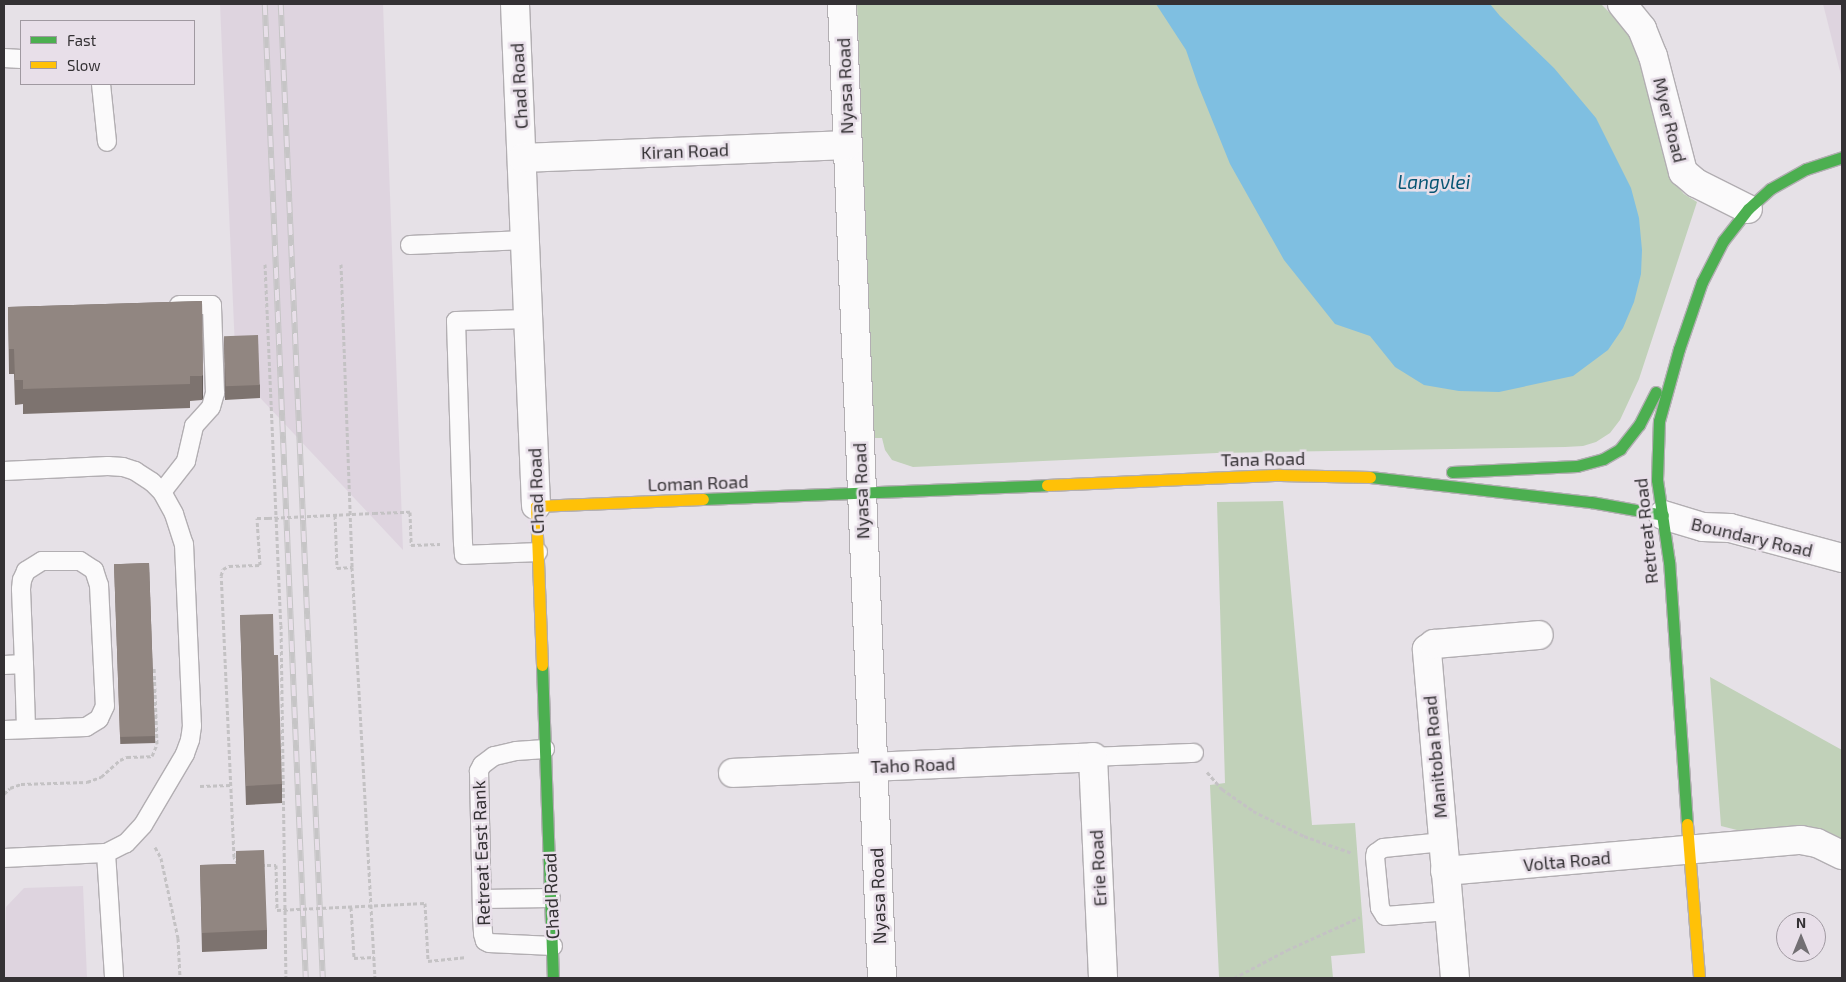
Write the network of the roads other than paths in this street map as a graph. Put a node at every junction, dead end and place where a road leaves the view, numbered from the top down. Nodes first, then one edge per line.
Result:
1 (516, 4) edge
2 (842, 4) edge
3 (1622, 4) edge
4 (4, 58) edge
5 (20, 59) edge
6 (101, 85) edge
7 (107, 142) dead end
8 (847, 145) junction
9 (1842, 157) edge
10 (523, 158) junction
11 (1748, 210) junction
12 (525, 240) junction
13 (410, 245) dead end
14 (163, 306) edge
15 (528, 319) junction
16 (1679, 349) junction
17 (4, 471) edge
18 (1363, 476) junction
19 (162, 492) junction
20 (861, 494) junction
21 (536, 506) junction
22 (1663, 515) junction
23 (538, 552) junction
24 (1842, 558) edge
25 (1539, 635) dead end
26 (24, 664) junction
27 (4, 665) edge
28 (4, 730) edge
29 (26, 730) junction
30 (545, 749) junction
31 (1194, 753) road end
32 (1093, 757) junction
33 (873, 766) junction
34 (733, 773) dead end
35 (1443, 842) junction
36 (1688, 851) junction
37 (106, 853) junction
38 (1842, 855) edge
39 (4, 858) edge
40 (1445, 871) junction
41 (551, 898) junction
42 (482, 900) junction
43 (1449, 911) junction
44 (553, 946) junction
45 (114, 978) edge
46 (553, 978) edge
47 (882, 978) edge
48 (1104, 978) edge
49 (1455, 978) edge
50 (1699, 978) edge

1 - 10 street, Chad Road
2 - 8 street, Nyasa Road
3 - 11 street, Myer Road
4 - 5 lane
6 - 7 lane
8 - 10 street, Kiran Road
8 - 20 street, Nyasa Road
9 - 11 street, Retreat Road
10 - 12 street, Chad Road
11 - 16 street, Retreat Road
12 - 13 lane
12 - 15 street, Chad Road
14 - 19 lane
15 - 21 street, Chad Road
15 - 23 lane
16 - 18 street
16 - 22 street, Retreat Road
17 - 19 lane
18 - 20 street, Tana Road
18 - 22 street, Tana Road
19 - 37 lane
20 - 21 street, Loman Road
20 - 33 street, Nyasa Road
21 - 23 street, Chad Road
22 - 24 street, Boundary Road
22 - 36 street, Retreat Road
23 - 30 street, Chad Road
25 - 35 street, Manitoba Road
26 - 27 lane
26 - 29 lane
26 - 29 lane
28 - 29 lane
30 - 41 street, Chad Road
30 - 42 lane, Retreat East Rank
31 - 32 lane
32 - 33 street, Taho Road
32 - 48 street, Erie Road
33 - 34 street, Taho Road
33 - 47 street, Nyasa Road
35 - 40 street, Manitoba Road
35 - 43 lane
36 - 38 street, Volta Road
36 - 40 street, Volta Road
36 - 50 street, Retreat Road
37 - 39 lane
37 - 45 lane
40 - 43 street, Manitoba Road
41 - 42 lane
41 - 44 street, Chad Road
42 - 44 lane, Retreat East Rank
43 - 49 street, Manitoba Road
44 - 46 street, Chad Road

